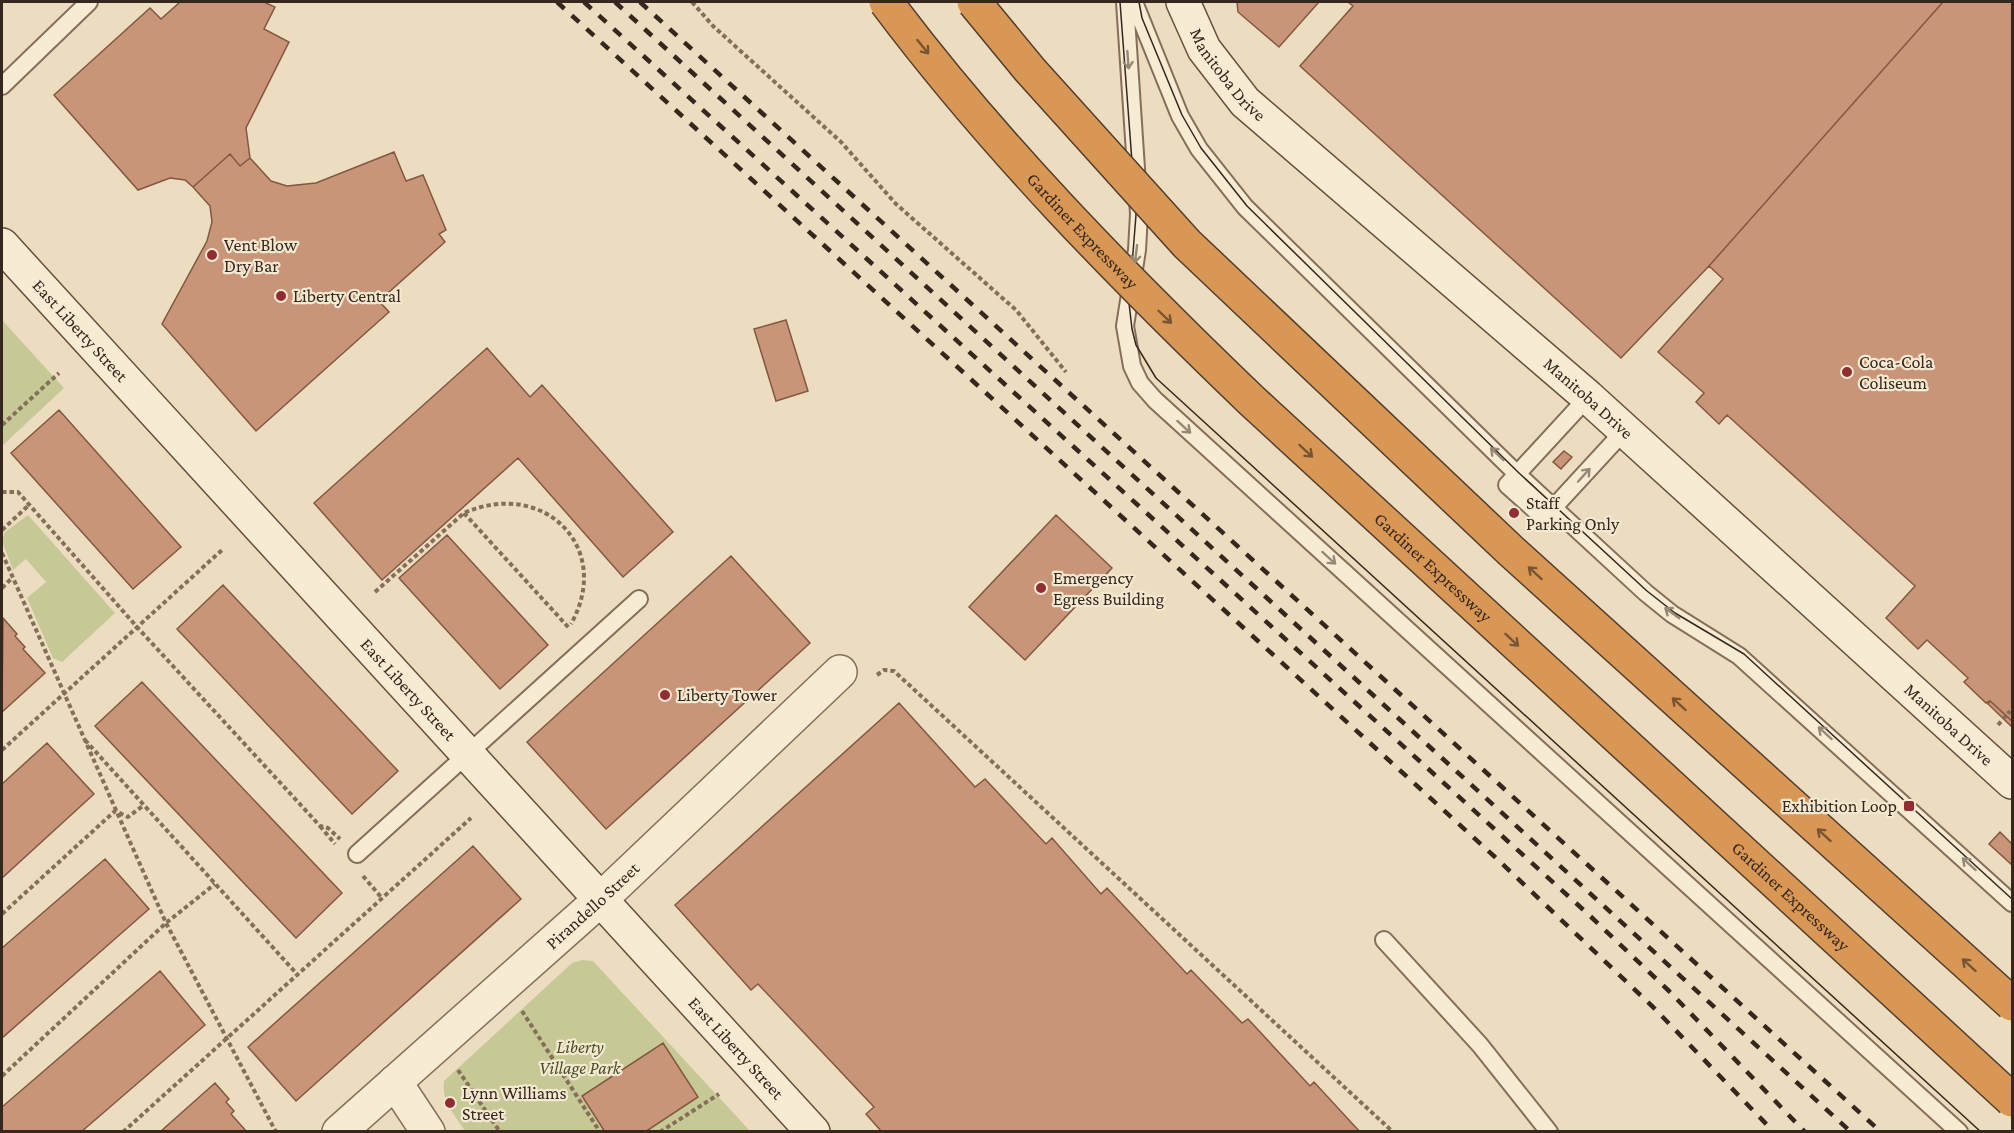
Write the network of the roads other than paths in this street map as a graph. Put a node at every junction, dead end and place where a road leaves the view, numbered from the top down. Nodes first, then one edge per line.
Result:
1 (89, 2) edge
2 (886, 2) edge
3 (974, 2) edge
4 (1125, 2) edge
5 (1134, 2) edge
6 (1183, 2) edge
7 (2, 86) edge
8 (2, 245) edge
9 (1588, 397) junction
10 (1625, 430) junction
11 (1517, 474) junction
12 (1554, 508) junction
13 (639, 599) dead end
14 (840, 672) dead end
15 (466, 754) junction
16 (2013, 782) edge
17 (357, 854) dead end
18 (600, 900) junction
19 (2013, 903) edge
20 (1384, 940) dead end
21 (2013, 1004) edge
22 (395, 1082) junction
23 (2013, 1100) edge
24 (339, 1131) edge
25 (428, 1131) edge
26 (813, 1131) edge
27 (1549, 1131) edge
28 (1959, 1131) edge

1 - 7 lane
2 -> 23 highway, Gardiner Expressway, bridge
21 -> 3 highway, bridge
4 -> 28 lane
11 -> 5 lane
6 - 9 street, Manitoba Drive
8 - 15 street, East Liberty Street
9 - 10 street, Manitoba Drive
9 - 11 lane
12 -> 10 lane
10 - 16 street, Manitoba Drive
11 - 12 lane
19 -> 12 lane
13 - 15 lane
14 - 18 street, Pirandello Street
15 - 17 lane
15 - 18 street, East Liberty Street
18 - 22 street, Pirandello Street
18 - 26 street, East Liberty Street
20 - 27 lane
22 - 24 street, Pirandello Street
22 - 25 street

